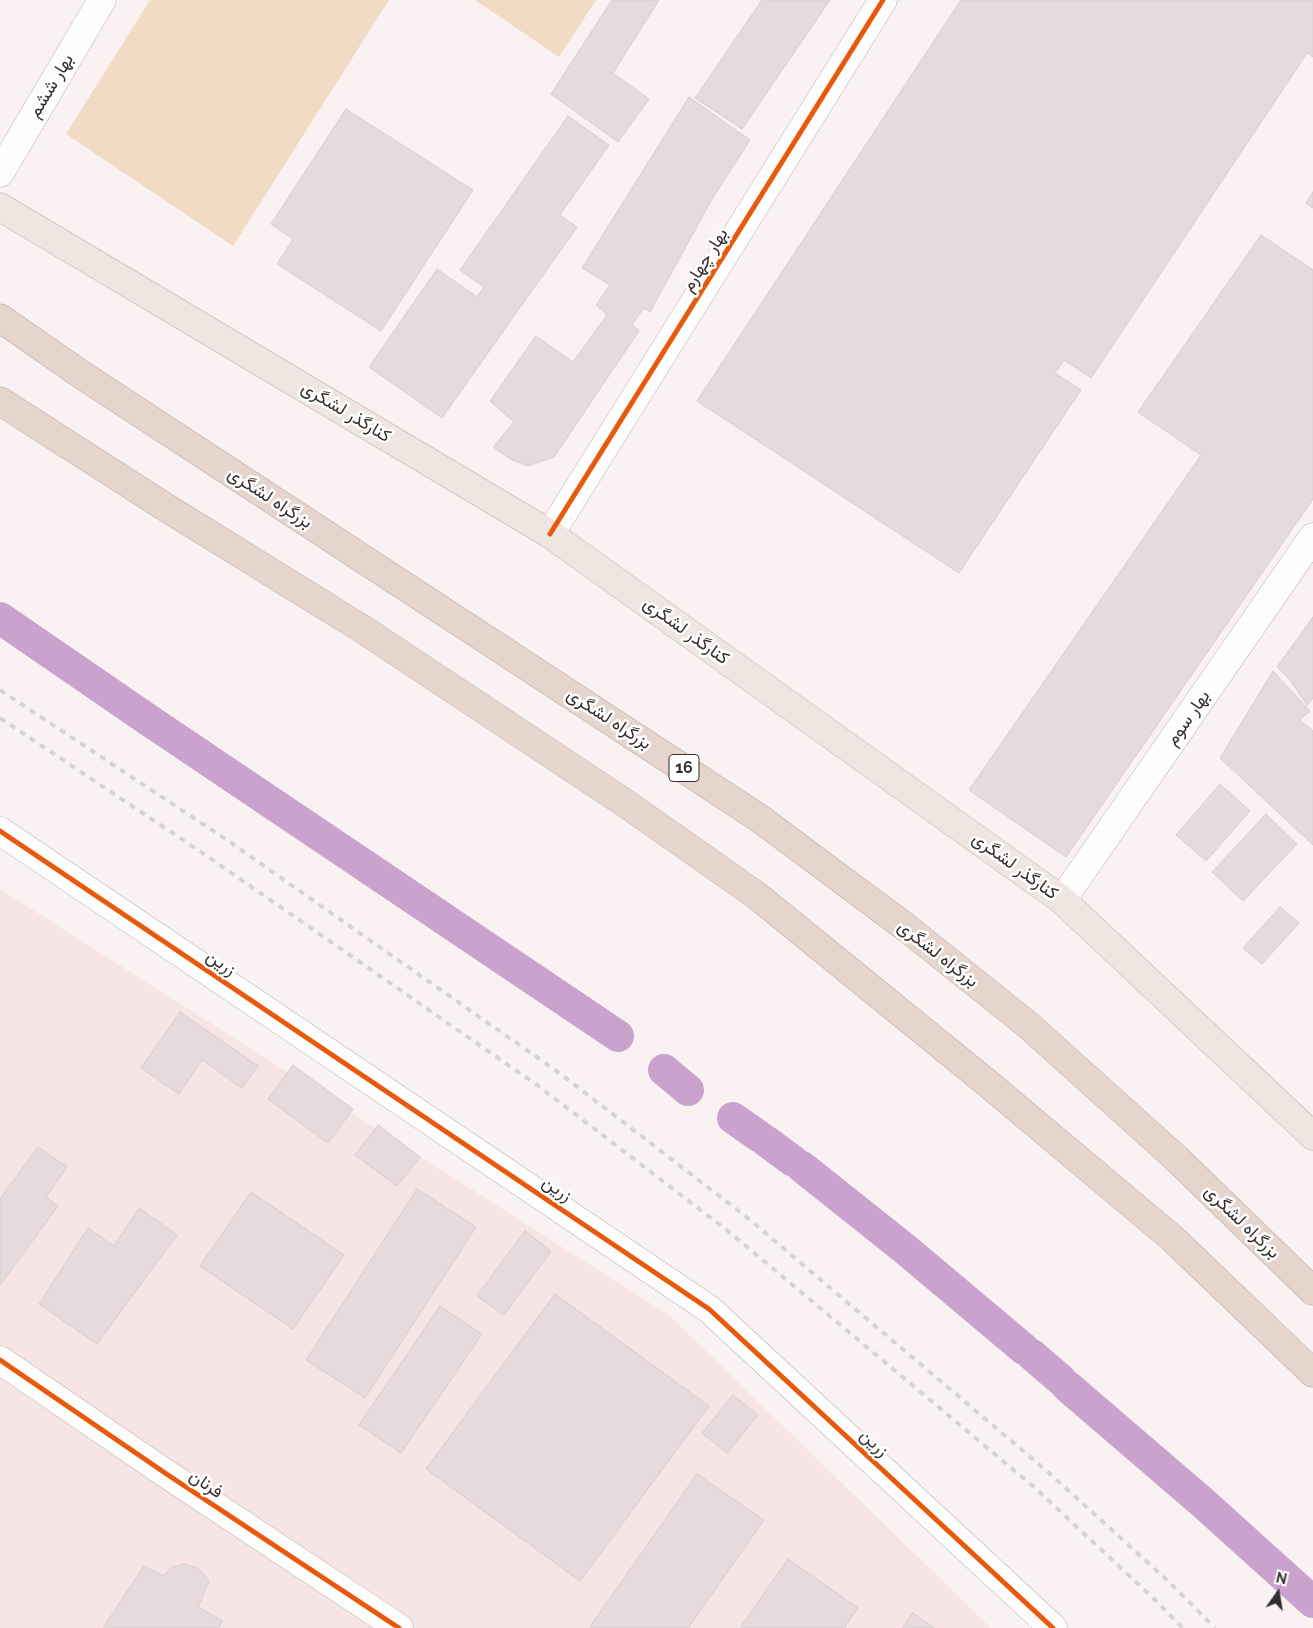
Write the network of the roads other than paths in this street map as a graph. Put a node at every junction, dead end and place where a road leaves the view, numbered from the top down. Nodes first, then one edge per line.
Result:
1 (102, 0) edge
2 (883, 0) edge
3 (0, 173) edge
4 (0, 207) edge
5 (0, 318) edge
6 (0, 401) edge
7 (550, 534) junction
8 (1313, 537) edge
9 (0, 830) edge
10 (1062, 900) junction
11 (1313, 1136) edge
12 (1313, 1291) edge
13 (0, 1360) edge
14 (1313, 1373) edge
15 (399, 1628) edge
16 (1053, 1628) edge

1 - 3 street, بهار ششم
2 - 7 street, بهار چهارم
4 - 7 main road, کنارگذر لشگری
5 - 12 highway, بزرگراه لشگری / 16
6 - 14 highway
7 - 10 main road, کنارگذر لشگری
8 - 10 street, بهار سوم
9 - 16 street, زرین
10 - 11 main road, کنارگذر لشگری
13 - 15 street, فرنان

